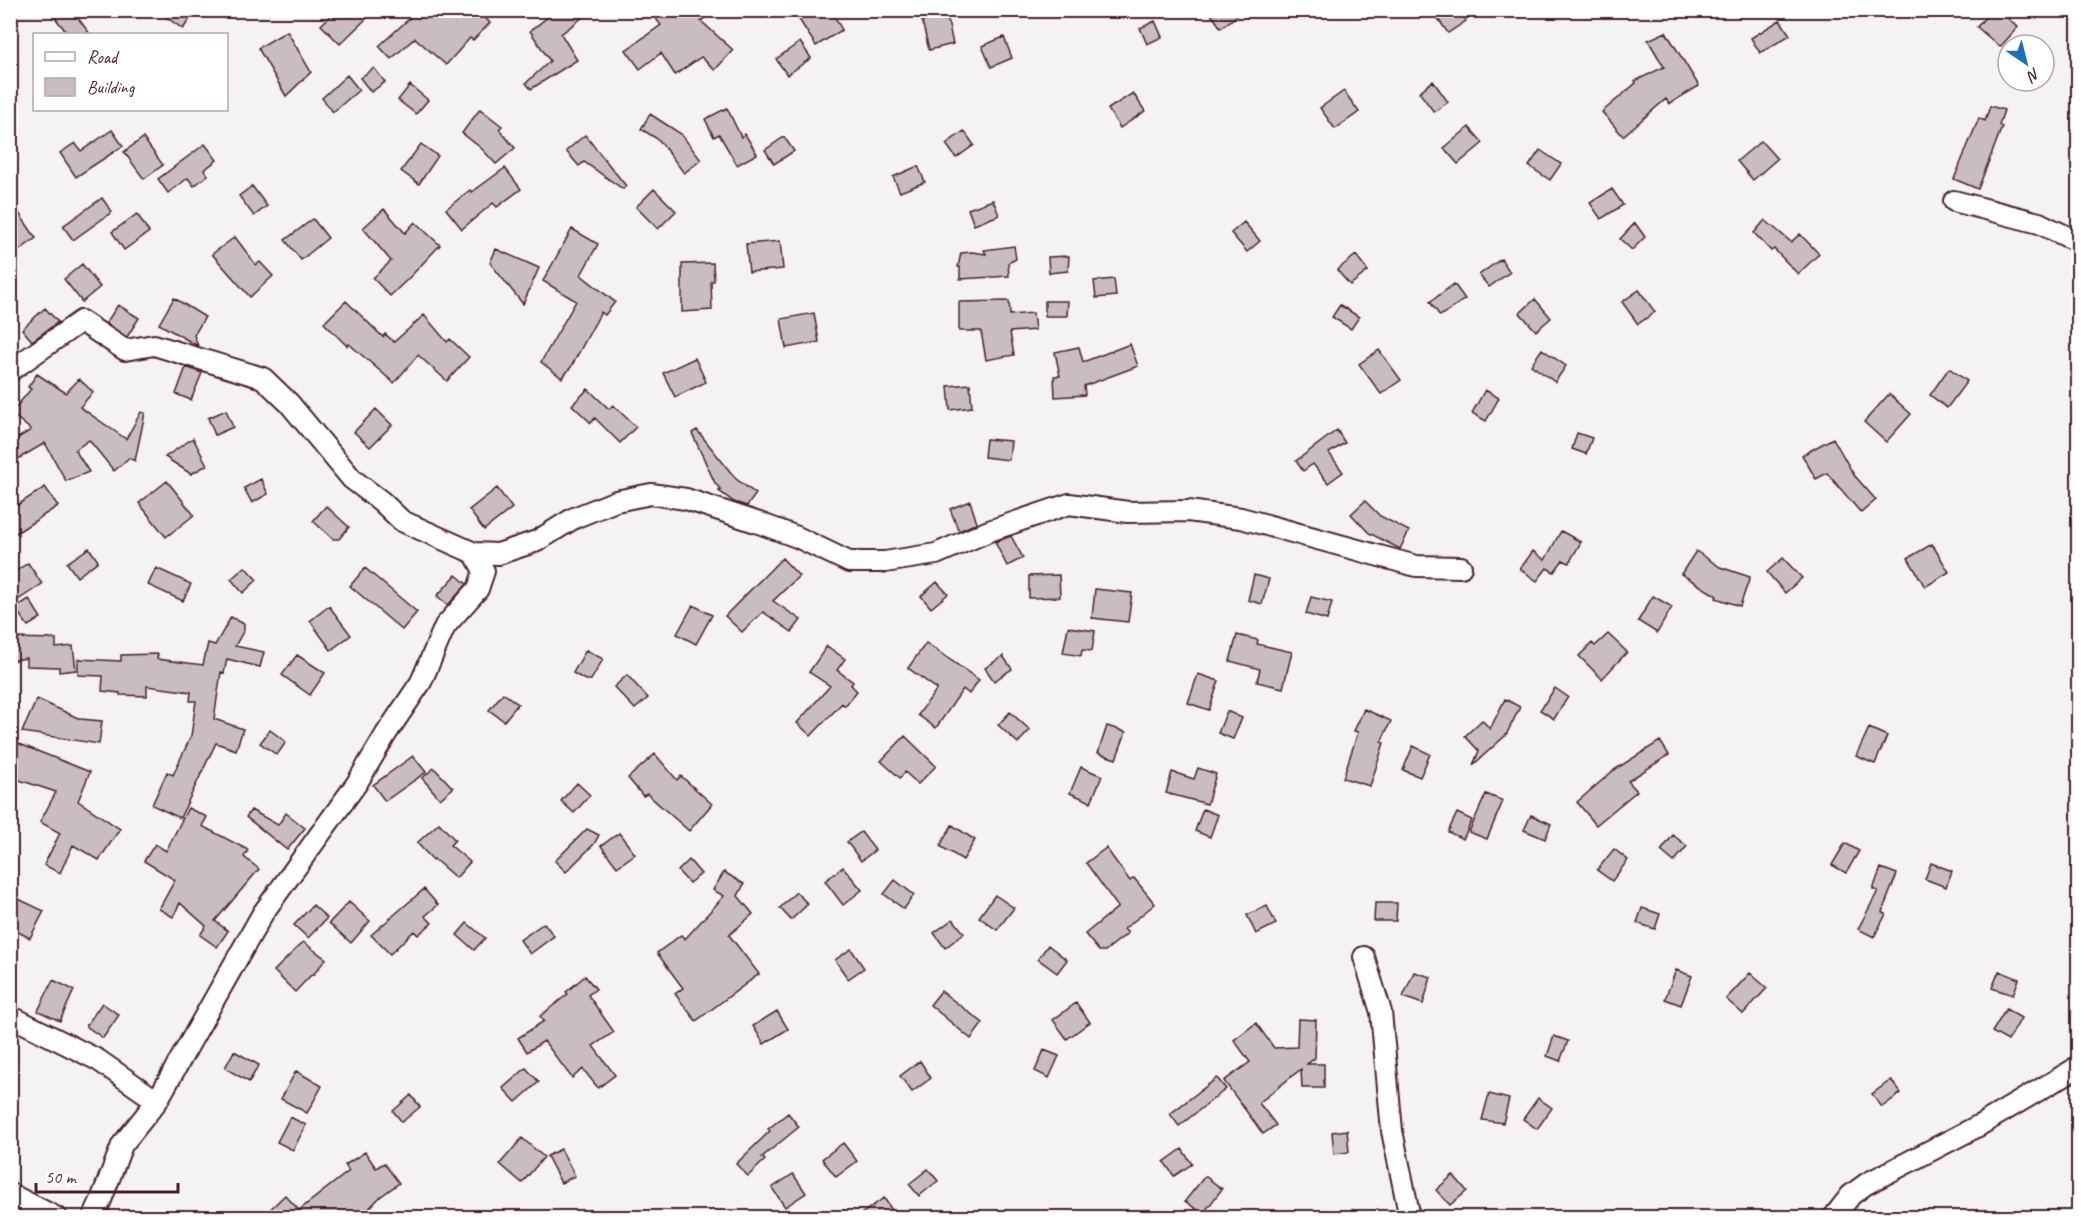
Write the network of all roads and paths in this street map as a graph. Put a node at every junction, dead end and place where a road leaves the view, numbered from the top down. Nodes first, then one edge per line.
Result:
1 (1954, 201) dead end
2 (2079, 242) edge
3 (10, 371) edge
4 (474, 553) junction
5 (1461, 567) dead end
6 (1364, 957) dead end
7 (10, 1016) edge
8 (2079, 1066) edge
9 (157, 1101) junction
10 (10, 1194) edge
11 (57, 1218) edge
12 (93, 1218) edge
13 (1412, 1218) edge
14 (1833, 1218) edge

1 - 2 street
3 - 4 street
4 - 5 street
4 - 9 street
6 - 13 street
7 - 9 street
8 - 14 street
9 - 12 street
10 - 11 street

